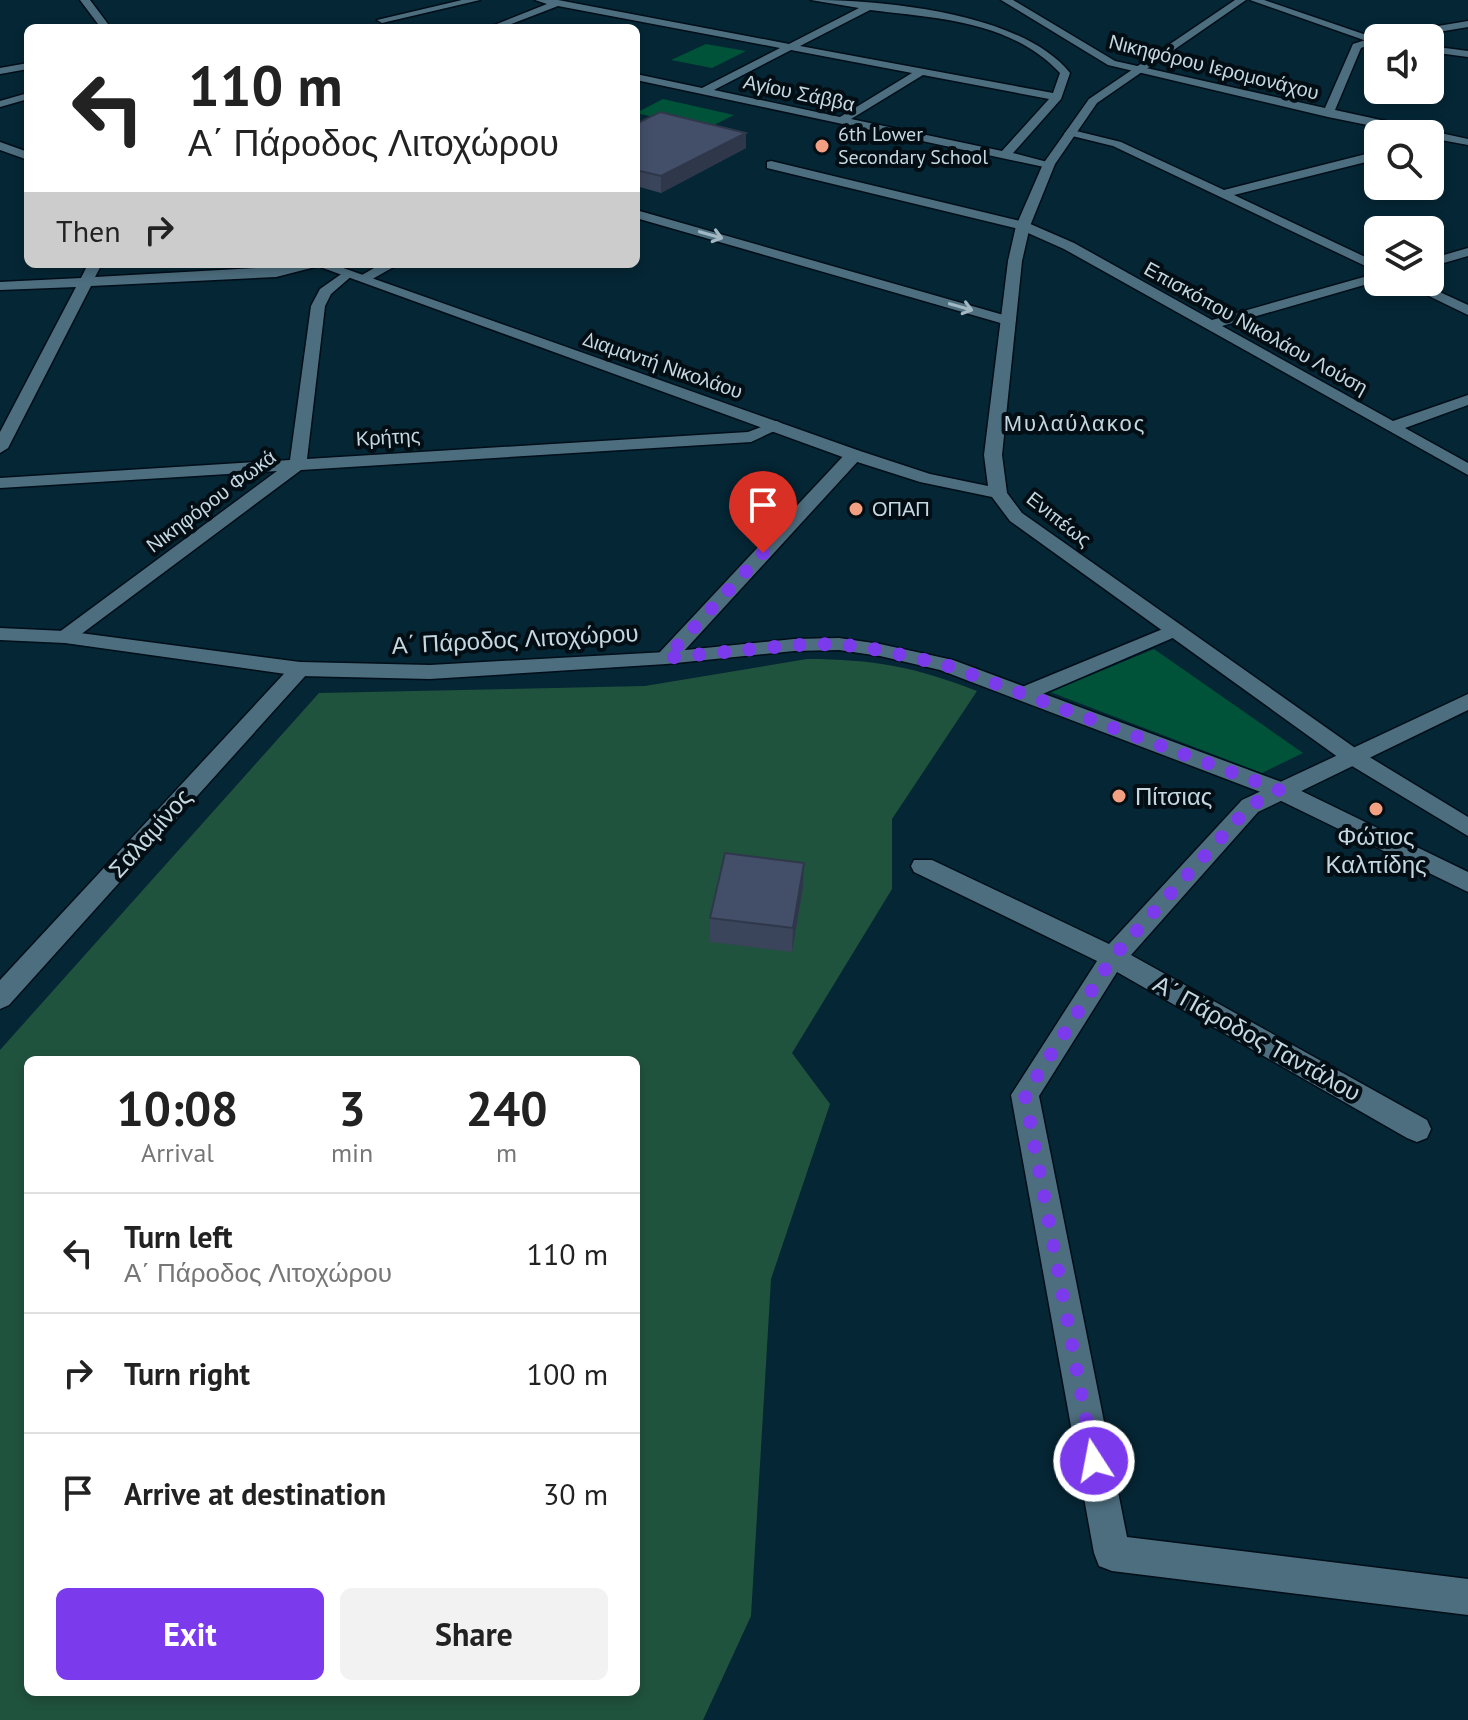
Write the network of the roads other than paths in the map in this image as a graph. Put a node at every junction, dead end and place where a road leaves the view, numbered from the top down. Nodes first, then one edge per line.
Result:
1 (85, 0) edge
2 (475, 0) edge
3 (540, 0) edge
4 (816, 0) edge
5 (1006, 0) edge
6 (1241, 0) edge
7 (1255, 0) edge
8 (558, 3) junction
9 (868, 7) junction
10 (660, 22) junction
11 (103, 24) edge
12 (394, 24) edge
13 (503, 24) edge
14 (1468, 24) edge
15 (983, 27) junction
16 (1444, 28) edge
17 (640, 31) edge
18 (1364, 36) edge
19 (1076, 44) junction
20 (1364, 44) edge
21 (788, 47) junction
22 (1444, 51) edge
23 (1468, 54) edge
24 (24, 67) edge
25 (1135, 70) junction
26 (0, 71) edge
27 (921, 72) junction
28 (640, 78) edge
29 (704, 91) junction
30 (24, 97) edge
31 (1057, 97) junction
32 (0, 104) edge
33 (1328, 114) junction
34 (842, 120) junction
35 (1364, 121) edge
36 (1068, 132) junction
37 (1446, 138) edge
38 (1468, 142) edge
39 (0, 146) edge
40 (1005, 154) junction
41 (24, 155) edge
42 (1364, 158) edge
43 (1049, 164) junction
44 (771, 165) dead end
45 (1222, 194) junction
46 (640, 215) edge
47 (1023, 226) junction
48 (1468, 252) edge
49 (1444, 259) edge
50 (1364, 261) edge
51 (93, 268) edge
52 (300, 268) edge
53 (330, 268) edge
54 (380, 268) edge
55 (354, 277) junction
56 (1364, 281) edge
57 (86, 282) junction
58 (0, 286) edge
59 (1436, 296) edge
60 (1468, 311) edge
61 (1009, 321) junction
62 (1210, 325) junction
63 (1468, 400) edge
64 (777, 426) junction
65 (1391, 427) junction
66 (0, 448) edge
67 (854, 455) junction
68 (298, 464) junction
69 (1468, 470) edge
70 (0, 483) edge
71 (998, 493) junction
72 (1175, 630) junction
73 (0, 634) edge
74 (65, 637) junction
75 (666, 658) junction
76 (300, 669) junction
77 (1024, 694) junction
78 (1468, 701) edge
79 (1350, 755) junction
80 (1279, 790) junction
81 (1468, 828) edge
82 (923, 866) dead end
83 (1468, 883) edge
84 (1113, 957) junction
85 (0, 998) edge
86 (1417, 1129) dead end
87 (1468, 1597) edge

1 - 11 street
2 - 12 street
3 - 8 street
4 - 9 street
5 - 19 street, Νικηφόρου Ιερομονάχου
6 - 25 street, Ενιπέως
7 - 18 street
8 - 10 street
8 - 13 street
9 - 15 street
9 - 21 street
10 - 17 street
10 - 21 street
14 - 16 street
15 - 19 street
15 - 31 street
19 - 25 street, Νικηφόρου Ιερομονάχου
20 - 33 street
21 - 27 street
21 - 29 street
22 - 23 street
24 - 26 street
25 - 33 street, Νικηφόρου Ιερομονάχου
25 - 36 street, Ενιπέως
27 - 31 street
27 - 34 street
28 - 29 street, Αγίου Σάββα
29 - 34 street, Αγίου Σάββα
30 - 32 street
31 - 40 street
33 - 35 street, Νικηφόρου Ιερομονάχου
34 - 40 street, Αγίου Σάββα
36 - 43 street, Ενιπέως
36 - 45 street
37 - 38 street, Νικηφόρου Ιερομονάχου
39 - 41 street
40 - 43 street, Αγίου Σάββα
42 - 45 street
43 - 47 street, Ενιπέως
44 - 47 street, Επισκόπου Νικολάου Λούση
45 - 50 street
46 -> 61 street
47 - 61 street, Ενιπέως
47 - 62 street, Επισκόπου Νικολάου Λούση
48 - 49 street
51 - 57 street
52 - 57 street
53 - 55 street, Διαμαντή Νικολάου
54 - 55 street, Νικηφόρου Φωκά
55 - 64 street, Διαμαντή Νικολάου
55 - 68 street, Νικηφόρου Φωκά
56 - 62 street
57 - 58 street
57 - 66 street
59 - 60 street
61 - 71 street, Ενιπέως
62 - 65 street, Επισκόπου Νικολάου Λούση
63 - 65 street
64 - 67 street, Διαμαντή Νικολάου
64 - 68 street, Κρήτης
65 - 69 street, Επισκόπου Νικολάου Λούση
67 - 71 street, Διαμαντή Νικολάου
67 - 75 street
68 - 70 street, Κρήτης
68 - 74 street, Νικηφόρου Φωκά
71 - 72 street, Ενιπέως
72 - 77 street
72 - 79 street, Ενιπέως
73 - 74 street, Α΄ Πάροδος Λιτοχώρου
74 - 76 street, Α΄ Πάροδος Λιτοχώρου
75 - 76 street, Α΄ Πάροδος Λιτοχώρου
75 - 77 street, Α΄ Πάροδος Λιτοχώρου
76 - 85 street, Σαλαμίνος
77 - 80 street, Α΄ Πάροδος Λιτοχώρου
78 - 79 street
79 - 80 street
79 - 81 street, Ενιπέως
80 - 83 street, Α΄ Πάροδος Λιτοχώρου
80 - 84 street
82 - 84 street, Α΄ Πάροδος Ταντάλου
84 - 86 street, Α΄ Πάροδος Ταντάλου
84 - 87 street

